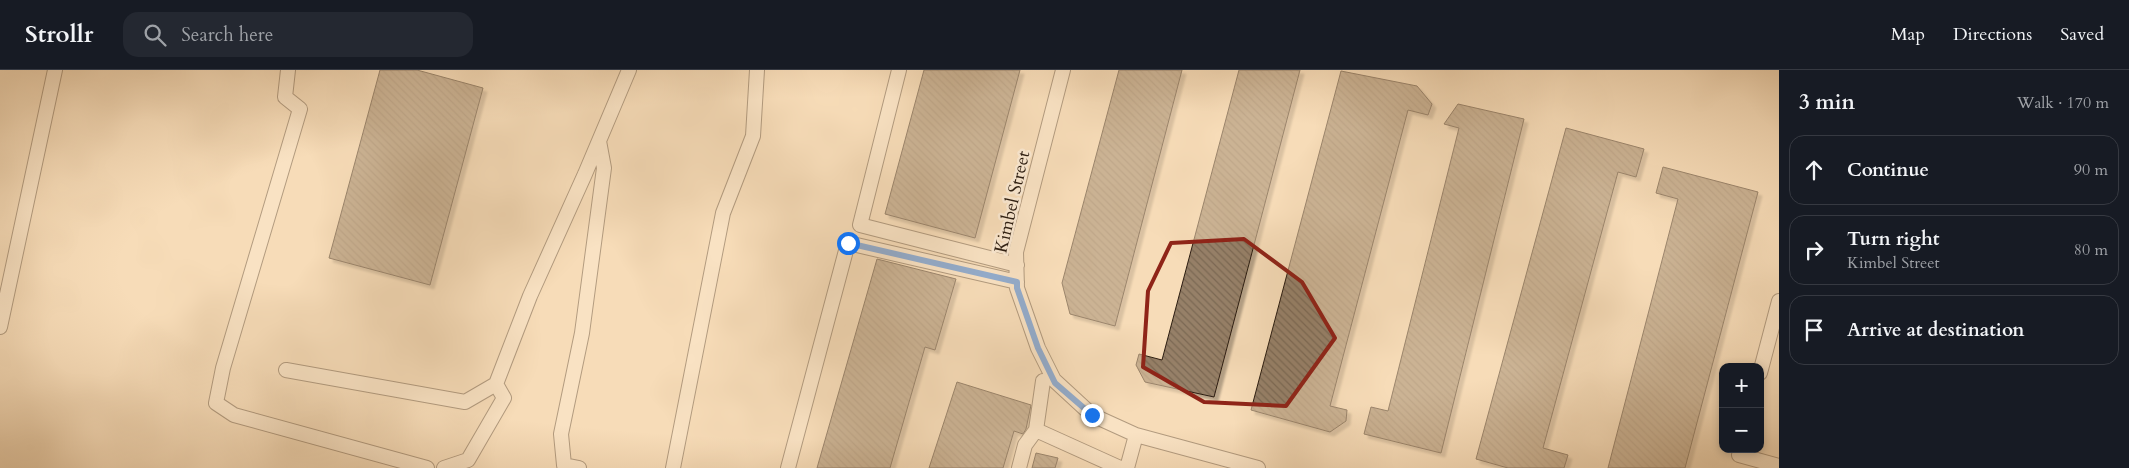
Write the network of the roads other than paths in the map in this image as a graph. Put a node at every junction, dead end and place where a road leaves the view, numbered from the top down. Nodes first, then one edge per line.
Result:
1 (55, 70) edge
2 (288, 70) edge
3 (629, 70) edge
4 (756, 70) edge
5 (899, 70) edge
6 (1063, 70) edge
7 (599, 141) junction
8 (1016, 265) junction
9 (1017, 282) junction
10 (1778, 307) edge
11 (0, 327) edge
12 (1774, 340) edge
13 (1764, 364) edge
14 (286, 370) dead end
15 (1043, 381) dead end
16 (496, 384) junction
17 (1036, 430) junction
18 (1136, 434) junction
19 (1738, 457) edge
20 (1212, 462) edge
21 (1778, 462) edge
22 (427, 468) edge
23 (444, 468) edge
24 (579, 468) edge
25 (673, 468) edge
26 (788, 468) edge
27 (1019, 468) edge
28 (1120, 468) edge
29 (1128, 468) edge
30 (1258, 468) edge

1 - 11 street
2 - 22 street
3 - 7 street
4 - 25 street
5 - 8 street
6 - 8 street, Kimbel Street
7 - 16 street
7 - 24 street
8 - 9 street, Kimbel Street
9 - 18 street, Kimbel Street
9 - 26 street
10 - 12 street
12 - 13 street
14 - 16 street
15 - 17 street
16 - 23 street
17 - 27 street
17 - 28 street
18 - 20 street, Kimbel Street
18 - 29 street
19 - 21 street
20 - 30 street, Kimbel Street

